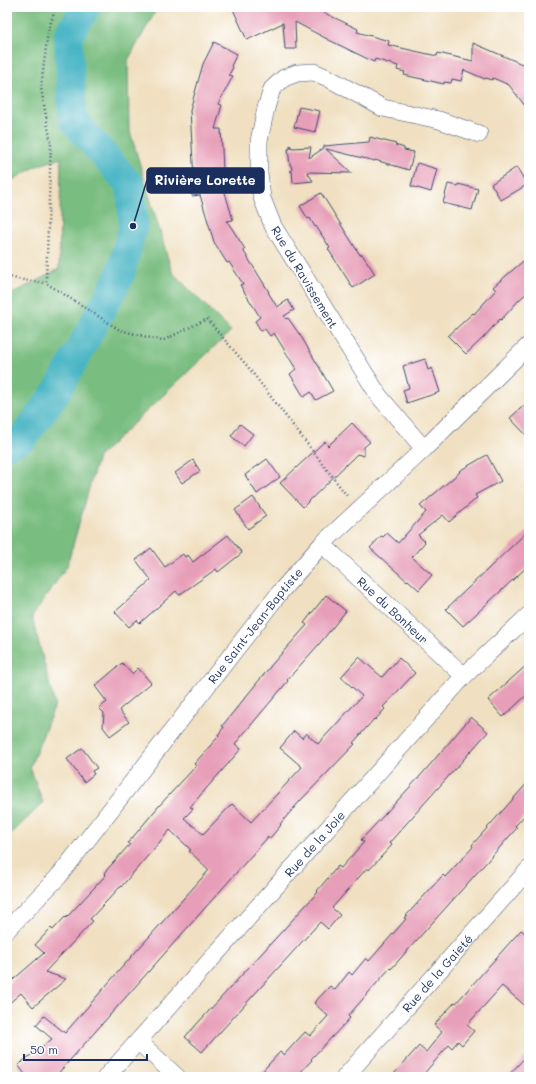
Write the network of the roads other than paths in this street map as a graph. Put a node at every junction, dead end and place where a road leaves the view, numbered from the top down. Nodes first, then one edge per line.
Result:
1 (479, 134) dead end
2 (529, 345) edge
3 (424, 449) junction
4 (322, 544) junction
5 (529, 615) edge
6 (464, 676) junction
7 (529, 869) edge
8 (7, 930) edge
9 (138, 1041) junction
10 (106, 1077) edge
11 (177, 1077) edge
12 (345, 1077) edge

1 - 3 street, Rue du Ravissement
2 - 3 street, Rue Saint-Jean-Baptiste
3 - 4 street, Rue Saint-Jean-Baptiste
4 - 6 street, Rue du Bonheur
4 - 8 street, Rue Saint-Jean-Baptiste
5 - 6 street, Rue de la Joie
6 - 9 street, Rue de la Joie
7 - 12 street, Rue de la Gaieté
9 - 10 street, Rue de la Joie
9 - 11 street

